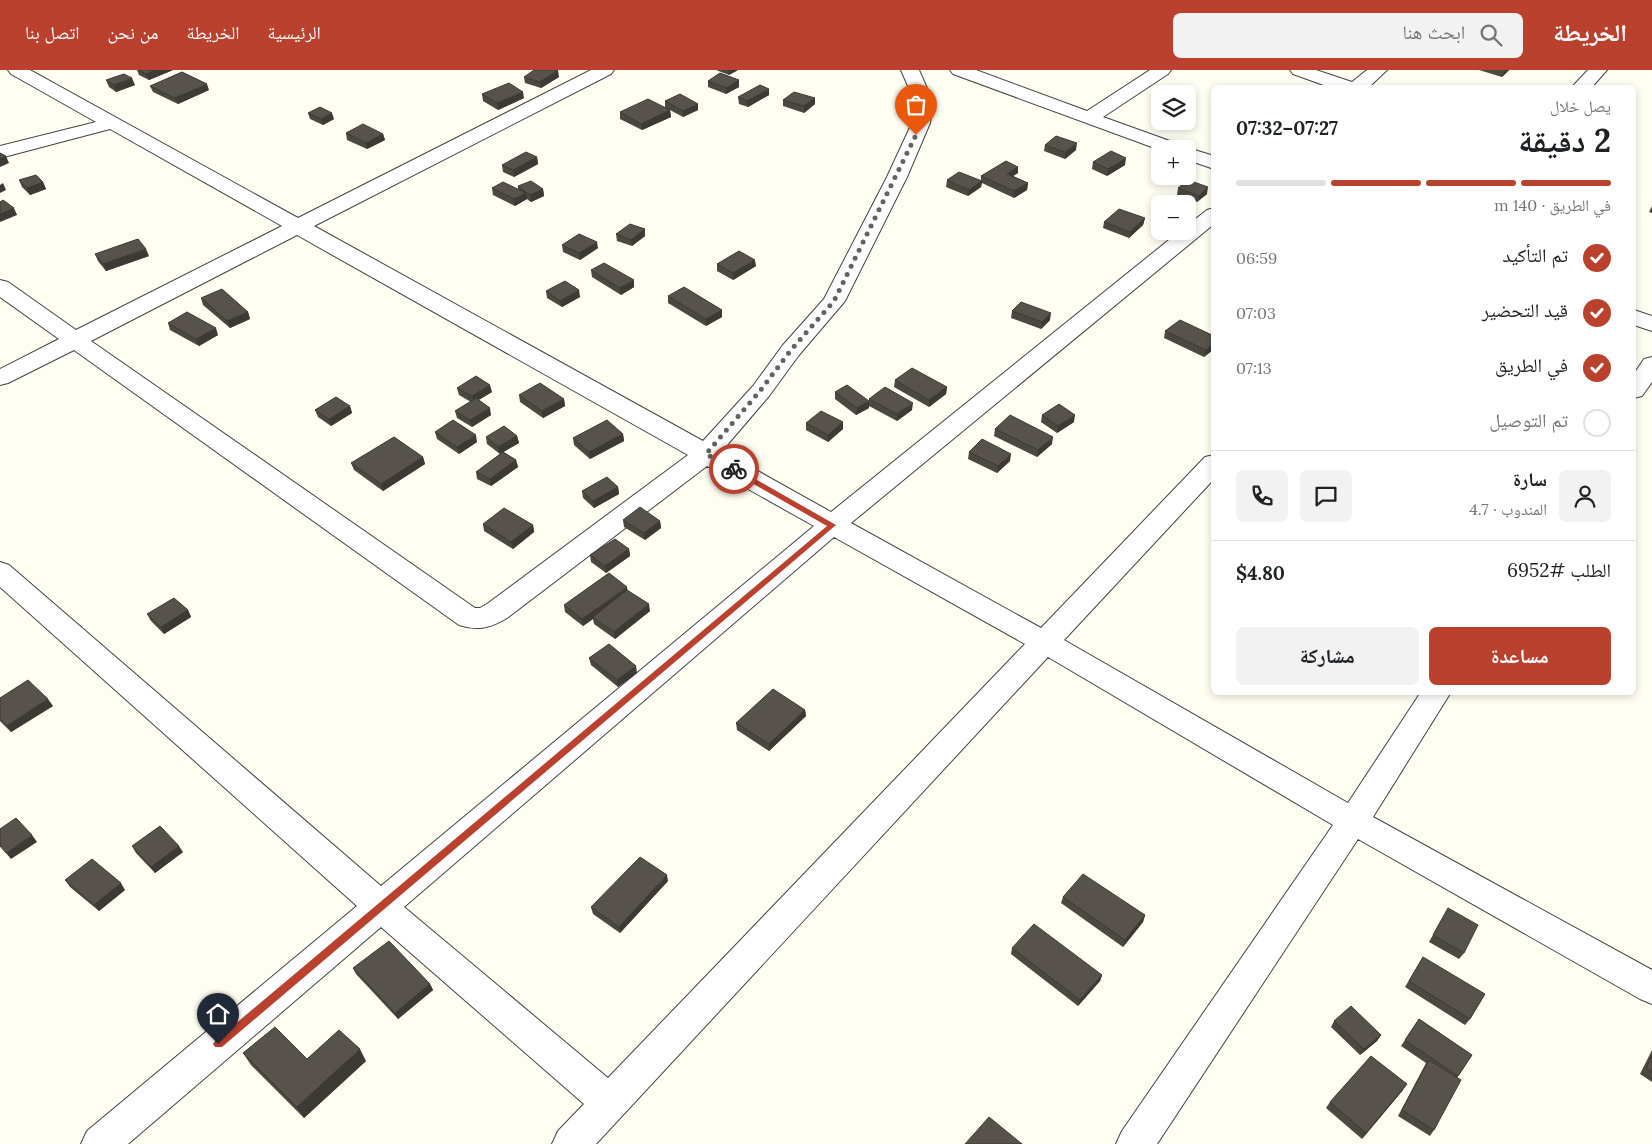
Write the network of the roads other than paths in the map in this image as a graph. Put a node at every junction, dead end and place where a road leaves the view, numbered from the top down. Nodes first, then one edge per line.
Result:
1 (17, 70) edge
2 (605, 70) edge
3 (910, 70) edge
4 (959, 70) edge
5 (1162, 70) edge
6 (1299, 70) edge
7 (1378, 70) edge
8 (1598, 70) edge
9 (1342, 85) edge
10 (1360, 85) edge
11 (1583, 85) edge
12 (1089, 118) junction
13 (112, 123) junction
14 (1151, 141) edge
15 (0, 152) edge
16 (1196, 157) edge
17 (1211, 162) edge
18 (1211, 216) edge
19 (300, 227) junction
20 (0, 287) edge
21 (1636, 318) edge
22 (1652, 324) edge
23 (75, 340) junction
24 (1652, 364) edge
25 (0, 378) edge
26 (1636, 388) edge
27 (706, 454) junction
28 (1211, 466) edge
29 (832, 525) junction
30 (0, 572) edge
31 (1044, 642) junction
32 (1435, 695) edge
33 (1353, 821) junction
34 (381, 907) junction
35 (1652, 988) edge
36 (609, 1102) junction
37 (100, 1144) edge
38 (571, 1144) edge
39 (1135, 1144) edge

1 - 13 street
2 - 19 street
3 - 27 street
4 - 12 street
5 - 12 street
6 - 9 street
7 - 10 street
8 - 11 street
12 - 14 street
13 - 15 street
13 - 19 street
16 - 17 street
18 - 29 street
19 - 23 street
19 - 27 street
20 - 23 street
21 - 22 street
23 - 25 street
23 - 27 street
24 - 26 street
27 - 29 street
28 - 31 street
29 - 31 street
29 - 34 street
30 - 34 street
31 - 33 street
31 - 36 street
32 - 33 street
33 - 35 street
33 - 39 street
34 - 36 street
34 - 37 street
36 - 38 street

